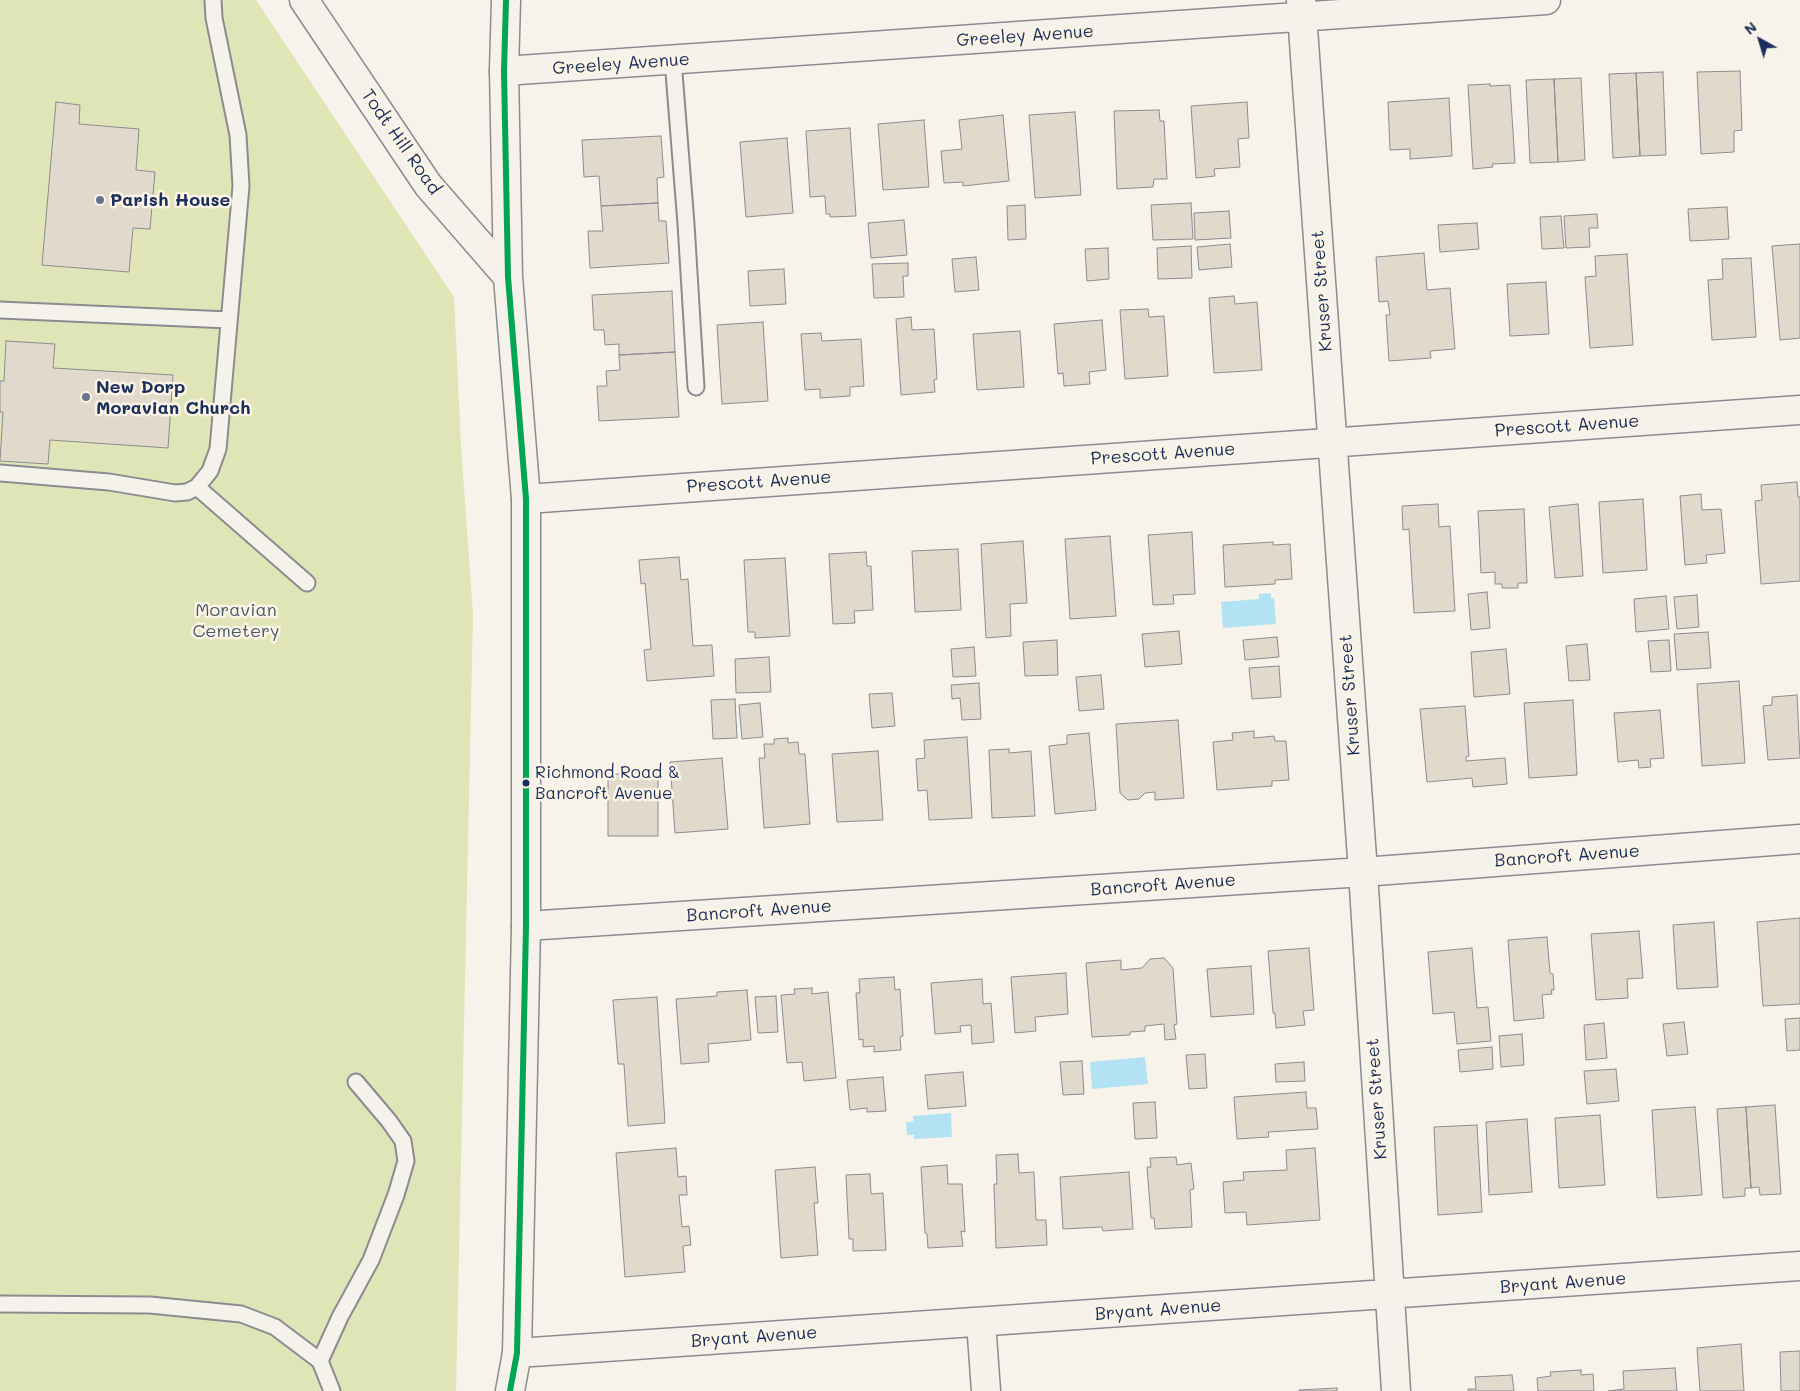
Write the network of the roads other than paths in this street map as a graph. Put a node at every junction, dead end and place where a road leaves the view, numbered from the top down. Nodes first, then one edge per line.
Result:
1 (213, 0) edge
2 (304, 0) edge
3 (506, 0) edge
4 (1546, 0) edge
5 (1302, 9) edge
6 (673, 60) junction
7 (504, 71) junction
8 (508, 277) junction
9 (0, 310) edge
10 (229, 320) junction
11 (696, 387) dead end
12 (1800, 410) edge
13 (1332, 443) junction
14 (0, 473) edge
15 (197, 487) junction
16 (526, 499) junction
17 (307, 583) dead end
18 (1800, 839) edge
19 (1363, 872) junction
20 (526, 926) junction
21 (356, 1082) dead end
22 (1800, 1266) edge
23 (1389, 1295) junction
24 (0, 1304) edge
25 (981, 1322) junction
26 (517, 1353) junction
27 (320, 1361) junction
28 (332, 1391) edge
29 (510, 1391) edge
30 (986, 1391) edge
31 (1396, 1391) edge

1 - 10 lane
2 - 8 street, Todt Hill Road
3 - 7 street
4 - 5 street, Greeley Avenue
5 - 6 street, Greeley Avenue
5 - 13 street, Kruser Street
6 - 7 street, Greeley Avenue
6 - 11 lane
7 - 8 street
8 - 16 street
9 - 10 lane
10 - 15 lane
12 - 13 street, Prescott Avenue
13 - 16 street, Prescott Avenue
13 - 19 street, Kruser Street
14 - 15 lane
15 - 17 lane
16 - 20 street
18 - 19 street, Bancroft Avenue
19 - 20 street, Bancroft Avenue
19 - 23 street, Kruser Street
20 - 26 street
21 - 27 lane
22 - 23 street, Bryant Avenue
23 - 25 street, Bryant Avenue
23 - 31 street, Kruser Street
24 - 27 lane
25 - 26 street, Bryant Avenue
25 - 30 street
26 - 29 street
27 - 28 lane

